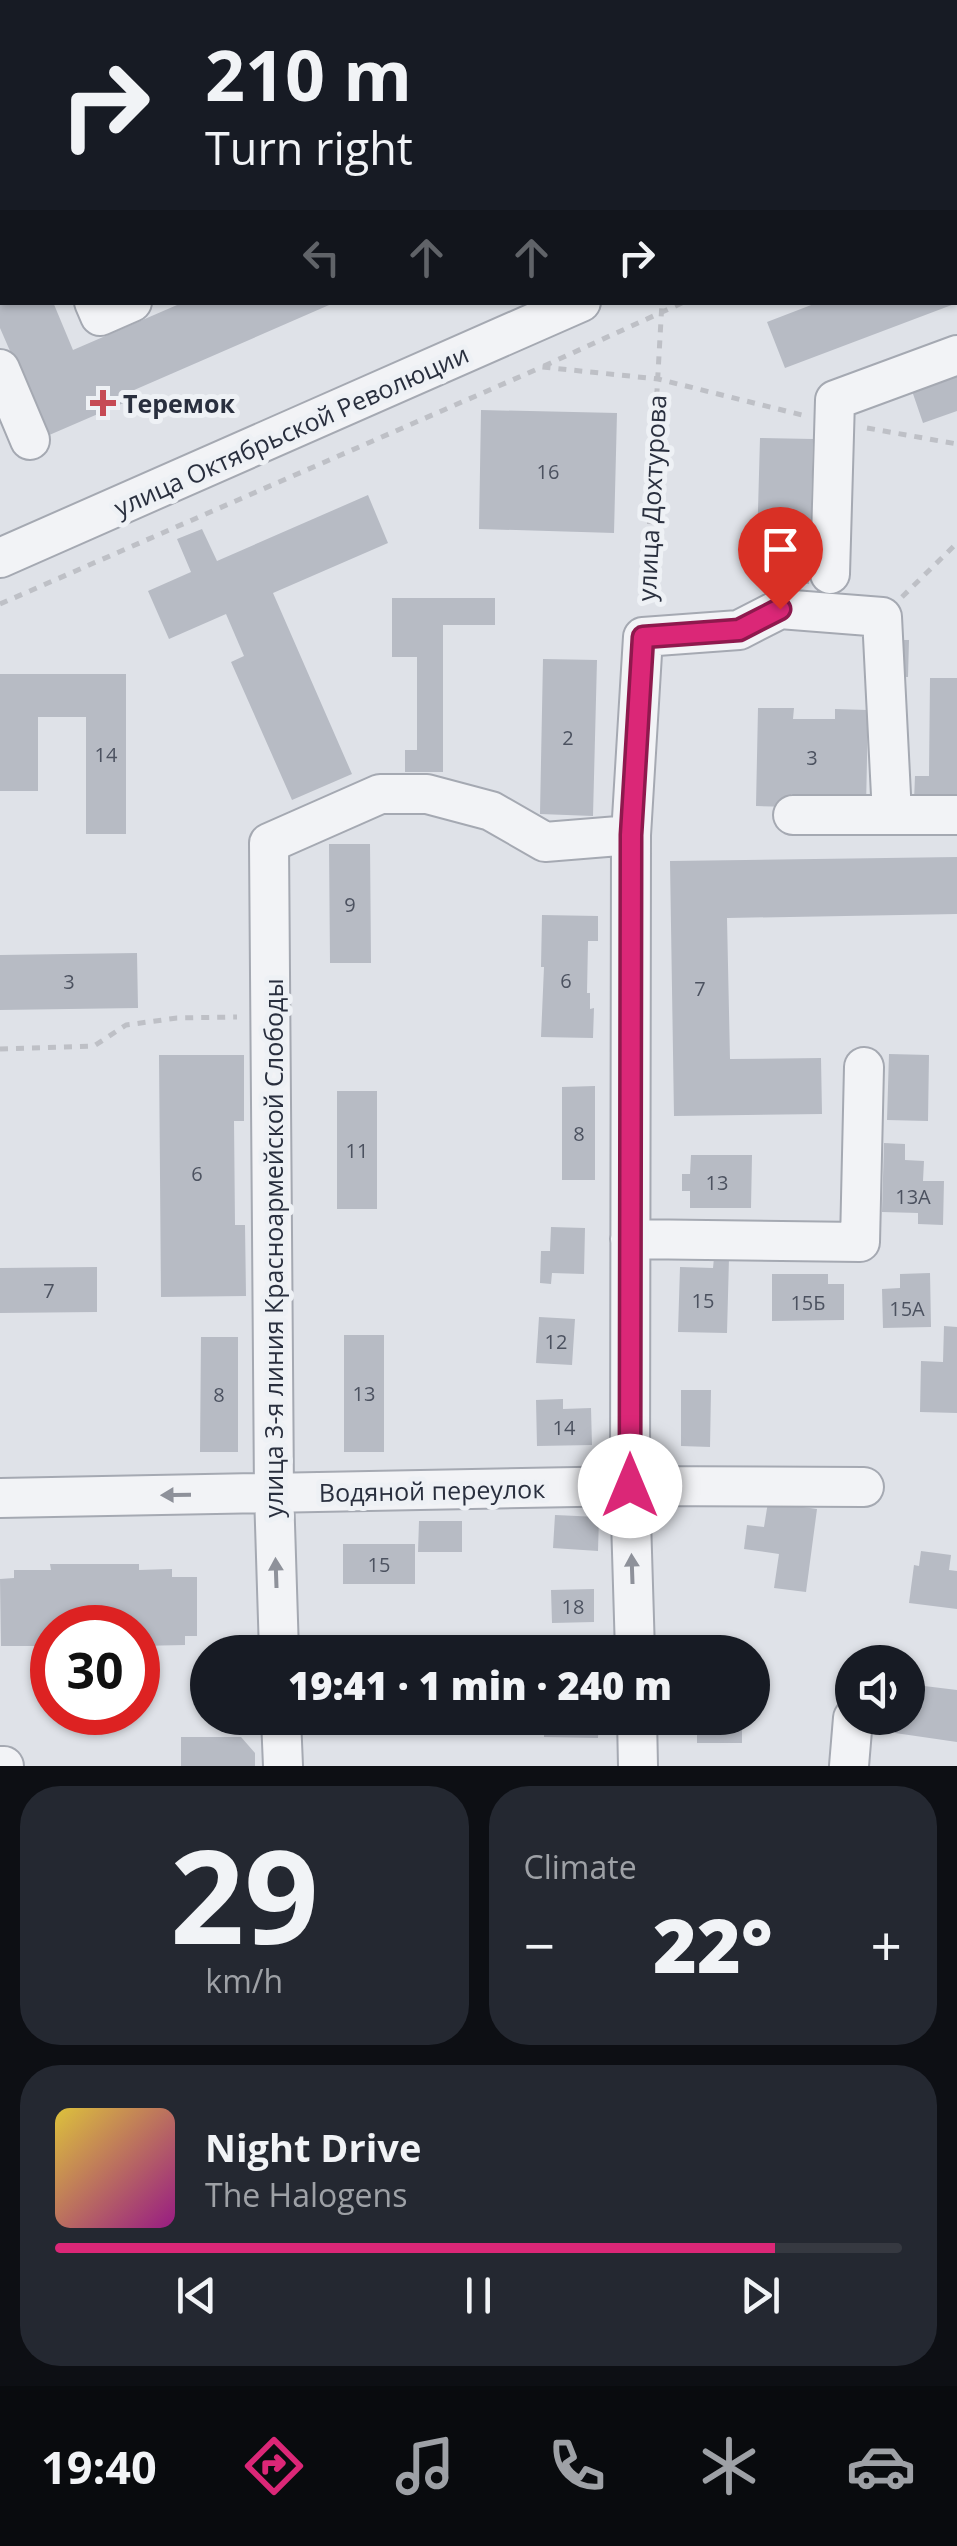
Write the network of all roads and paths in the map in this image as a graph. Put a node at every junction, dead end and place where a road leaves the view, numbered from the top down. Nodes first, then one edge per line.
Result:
1 (95, 305) edge
2 (125, 305) edge
3 (574, 305) edge
4 (662, 305) edge
5 (677, 305) edge
6 (662, 311) junction
7 (957, 355) edge
8 (542, 368) junction
9 (0, 369) edge
10 (658, 379) junction
11 (834, 422) junction
12 (30, 440) dead end
13 (957, 444) edge
14 (957, 543) edge
15 (0, 558) edge
16 (830, 574) dead end
17 (0, 604) edge
18 (882, 617) junction
19 (643, 637) junction
20 (892, 815) junction
21 (793, 816) dead end
22 (957, 816) edge
23 (631, 835) junction
24 (270, 1016) junction
25 (0, 1049) edge
26 (864, 1066) dead end
27 (630, 1239) junction
28 (630, 1486) junction
29 (864, 1487) dead end
30 (274, 1493) junction
31 (0, 1498) edge
32 (278, 1635) edge
33 (634, 1635) edge
34 (282, 1735) edge
35 (637, 1735) edge
36 (852, 1735) edge
37 (283, 1766) edge
38 (638, 1766) edge
39 (849, 1766) edge

1 - 2 street
3 - 15 street, улица Октябрьской Революции
4 - 6 path, улица Дохтурова
5 - 6 path
6 - 8 path
6 - 10 path, улица Дохтурова
7 - 11 street
8 - 10 path
8 - 17 path
9 - 12 street
10 - 11 path
10 - 19 path, улица Дохтурова
11 - 13 path
11 - 16 street
14 - 18 path
18 - 19 street
18 - 20 street
19 - 23 street, улица Дохтурова
20 - 21 street
20 - 22 street
23 - 24 street, улица 3-я линия Красноармейской Слободы
23 - 27 street, улица Дохтурова
24 - 25 path
24 - 30 street, улица 3-я линия Красноармейской Слободы
26 - 27 street
27 - 28 street, улица Дохтурова
28 - 29 street, Водяной переулок
28 - 30 street, Водяной переулок
33 -> 28 street, улица Дохтурова
30 -> 31 street, Водяной переулок
32 -> 30 street, улица 3-я линия Красноармейской Слободы
34 - 37 street
35 - 38 street
36 - 39 street

